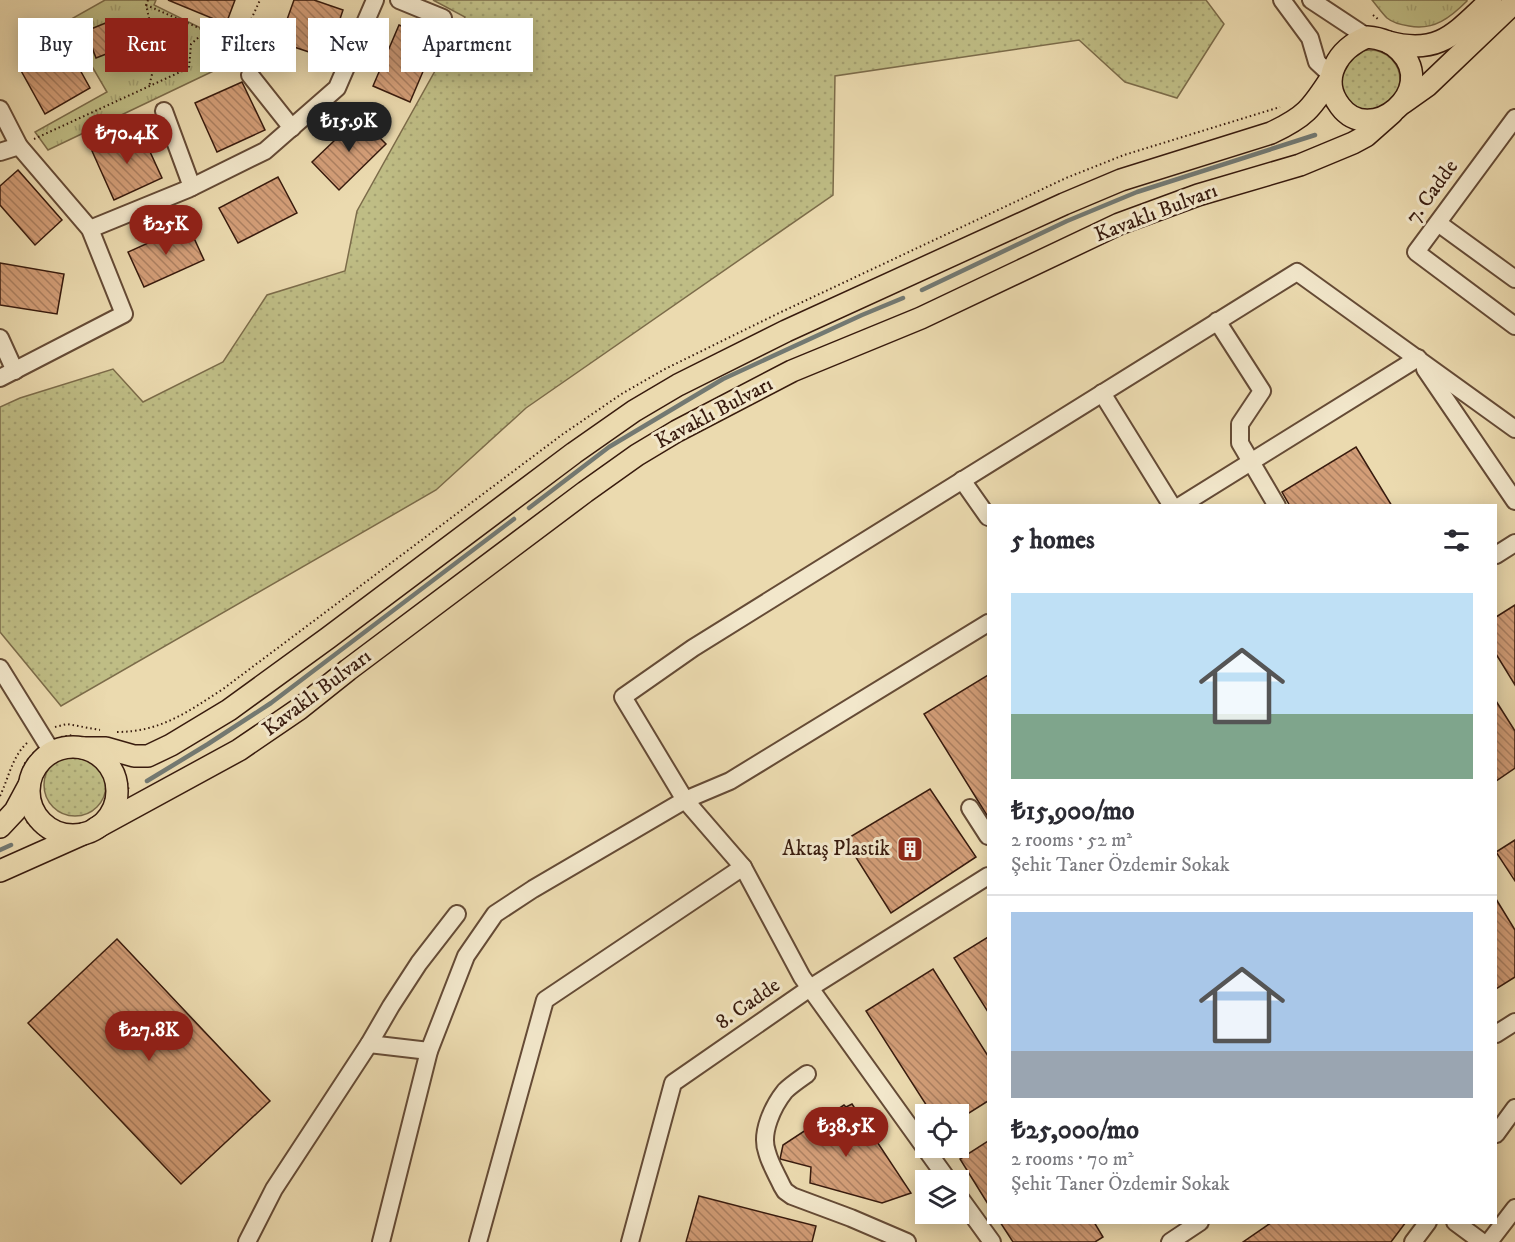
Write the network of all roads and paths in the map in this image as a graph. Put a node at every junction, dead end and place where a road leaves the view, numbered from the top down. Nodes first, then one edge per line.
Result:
1 (148, 0) edge
2 (260, 0) edge
3 (375, 0) edge
4 (399, 0) edge
5 (1282, 0) edge
6 (1311, 0) edge
7 (1491, 0) edge
8 (1515, 2) edge
9 (146, 5) junction
10 (252, 18) edge
11 (442, 18) dead end
12 (200, 28) edge
13 (200, 36) edge
14 (1377, 39) junction
15 (250, 75) dead end
16 (1331, 77) junction
17 (149, 87) junction
18 (1398, 108) junction
19 (0, 109) edge
20 (164, 111) dead end
21 (1515, 117) edge
22 (292, 128) junction
23 (19, 146) junction
24 (0, 152) edge
25 (192, 187) junction
26 (1438, 224) junction
27 (90, 229) junction
28 (1515, 279) edge
29 (1217, 321) junction
30 (1515, 326) edge
31 (0, 338) edge
32 (1418, 358) junction
33 (7, 374) edge
34 (1102, 393) junction
35 (1515, 429) edge
36 (1251, 462) junction
37 (962, 480) junction
38 (1515, 501) edge
39 (1171, 504) edge
40 (1183, 504) edge
41 (1276, 504) edge
42 (987, 516) edge
43 (1515, 543) edge
44 (1497, 554) edge
45 (987, 624) edge
46 (0, 668) edge
47 (84, 748) junction
48 (52, 752) junction
49 (122, 762) dead end
50 (29, 785) junction
51 (131, 799) dead end
52 (685, 800) junction
53 (970, 808) dead end
54 (23, 818) dead end
55 (0, 828) edge
56 (90, 831) junction
57 (987, 834) edge
58 (45, 840) dead end
59 (743, 867) junction
60 (0, 872) edge
61 (987, 877) edge
62 (457, 914) dead end
63 (810, 988) junction
64 (1515, 1022) edge
65 (1497, 1033) edge
66 (369, 1044) junction
67 (429, 1051) junction
68 (807, 1074) dead end
69 (1515, 1108) edge
70 (1497, 1133) edge
71 (941, 1170) edge
72 (1515, 1208) edge
73 (969, 1210) edge
74 (1197, 1224) edge
75 (1426, 1224) edge
76 (1458, 1224) edge
77 (247, 1242) edge
78 (381, 1242) edge
79 (478, 1242) edge
80 (630, 1242) edge
81 (907, 1242) edge
82 (992, 1242) edge
83 (1170, 1242) edge
84 (1413, 1242) edge
85 (1482, 1242) edge
86 (1489, 1242) edge

1 - 9 path
2 - 10 path
3 - 22 street
4 - 11 street
5 - 16 street
6 - 14 street
7 - 14 main road
8 - 18 main road, Kavaklı Bulvarı
9 - 12 path
9 - 17 path
13 - 17 path
14 - 16 main road
14 - 18 main road
15 - 22 street
16 - 18 main road
16 - 47 main road, Kavaklı Bulvarı
17 - 23 path
18 - 56 main road, Kavaklı Bulvarı
19 - 23 street
20 - 25 street
21 - 26 street, 7. Cadde
22 - 25 street
23 - 24 street
23 - 27 street
25 - 27 street
26 - 28 street
26 - 30 street, 7. Cadde
27 - 33 street
29 - 32 street
29 - 34 street
29 - 36 street
31 - 33 street
32 - 35 street
32 - 36 street
32 - 38 street
34 - 37 street
34 - 39 street
36 - 40 street
36 - 41 street
37 - 42 street
37 - 52 street
43 - 44 street
45 - 52 street
46 - 48 street
47 - 48 main road, Kavaklı Bulvarı
47 - 56 main road, Kavaklı Bulvarı
48 - 50 main road
49 - 51 path
50 - 55 main road
50 - 56 main road
52 - 59 street
52 - 67 street
53 - 57 street
54 - 58 path
56 - 60 main road, Kavaklı Bulvarı
59 - 63 street
59 - 79 street
61 - 63 street, 8. Cadde
62 - 66 street
63 - 71 street
63 - 80 street, 8. Cadde
64 - 65 street
66 - 67 street
66 - 77 street
67 - 78 street
68 - 81 street
69 - 70 street
72 - 86 street
73 - 82 street
74 - 83 street
75 - 84 street
76 - 85 street

